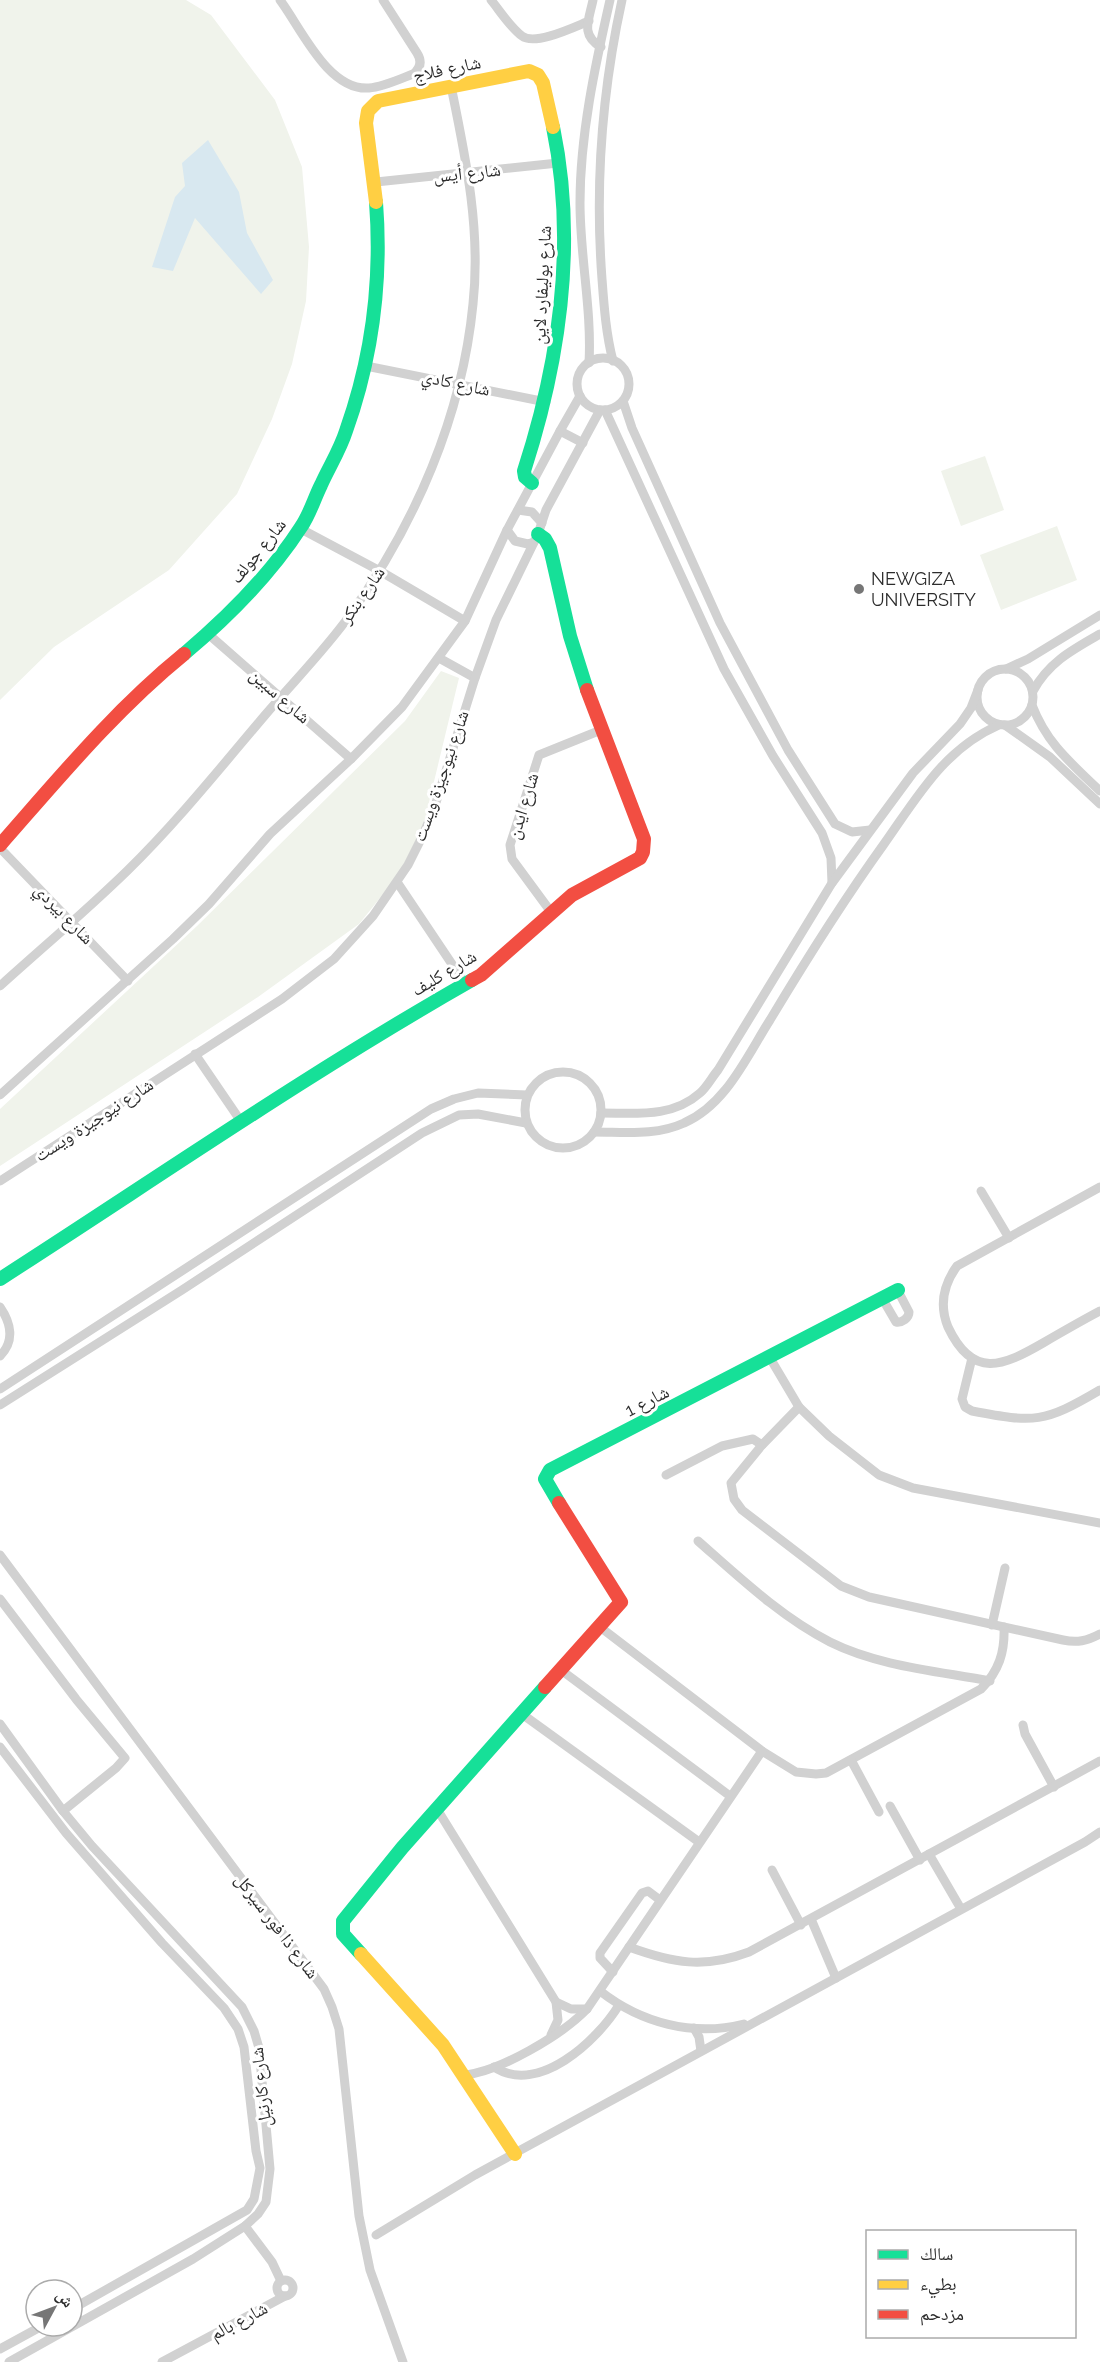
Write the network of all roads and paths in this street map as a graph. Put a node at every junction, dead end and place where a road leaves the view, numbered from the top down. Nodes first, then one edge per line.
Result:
1 (280, 0) edge
2 (382, 0) edge
3 (491, 0) edge
4 (593, 0) edge
5 (610, 0) edge
6 (622, 0) edge
7 (589, 21) junction
8 (601, 47) junction
9 (543, 83) joint
10 (451, 86) junction
11 (365, 122) joint
12 (558, 163) junction
13 (468, 172) junction
14 (376, 182) junction
15 (588, 321) junction
16 (607, 326) junction
17 (613, 361) junction
18 (589, 363) junction
19 (366, 366) junction
20 (459, 383) junction
21 (580, 396) junction
22 (623, 401) junction
23 (546, 402) junction
24 (603, 410) junction
25 (560, 430) junction
26 (536, 436) junction
27 (583, 443) junction
28 (552, 445) junction
29 (532, 483) junction
30 (518, 510) junction
31 (301, 528) junction
32 (507, 530) junction
33 (538, 533) junction
34 (380, 571) junction
35 (1100, 615) edge
36 (465, 621) junction
37 (207, 633) junction
38 (1100, 634) edge
39 (439, 658) junction
40 (1006, 669) junction
41 (475, 678) junction
42 (978, 690) junction
43 (1033, 692) junction
44 (281, 696) junction
45 (1032, 705) junction
46 (1002, 725) junction
47 (601, 730) junction
48 (1053, 754) junction
49 (351, 759) junction
50 (1100, 791) edge
51 (1100, 804) edge
52 (835, 824) junction
53 (870, 830) junction
54 (822, 833) junction
55 (0, 847) edge
56 (397, 882) junction
57 (832, 883) junction
58 (551, 912) junction
59 (72, 921) junction
60 (780, 967) junction
61 (796, 976) junction
62 (128, 981) junction
63 (466, 985) junction
64 (0, 986) edge
65 (195, 1054) junction
66 (0, 1095) edge
67 (527, 1095) junction
68 (601, 1113) junction
69 (240, 1120) junction
70 (526, 1123) junction
71 (594, 1132) junction
72 (0, 1181) edge
73 (1100, 1187) edge
74 (981, 1191) dead end
75 (1009, 1238) junction
76 (0, 1279) edge
77 (897, 1289) joint
78 (882, 1298) junction
79 (0, 1307) edge
80 (1100, 1311) edge
81 (0, 1356) edge
82 (770, 1358) junction
83 (972, 1358) junction
84 (0, 1389) edge
85 (1100, 1390) edge
86 (0, 1405) edge
87 (799, 1407) junction
88 (762, 1445) junction
89 (666, 1475) dead end
90 (1100, 1523) edge
91 (699, 1541) dead end
92 (0, 1555) edge
93 (1005, 1568) dead end
94 (0, 1599) edge
95 (992, 1625) junction
96 (600, 1627) junction
97 (1004, 1628) junction
98 (1100, 1634) edge
99 (561, 1670) junction
100 (990, 1681) junction
101 (522, 1714) junction
102 (0, 1724) edge
103 (1023, 1725) dead end
104 (3, 1735) edge
105 (0, 1747) edge
106 (762, 1750) junction
107 (850, 1760) junction
108 (1100, 1761) edge
109 (1053, 1787) junction
110 (730, 1796) junction
111 (890, 1806) dead end
112 (437, 1809) junction
113 (63, 1811) junction
114 (879, 1812) dead end
115 (1100, 1832) edge
116 (699, 1842) junction
117 (929, 1854) junction
118 (920, 1860) junction
119 (772, 1870) dead end
120 (118, 1872) junction
121 (108, 1881) junction
122 (660, 1900) junction
123 (961, 1910) junction
124 (811, 1919) junction
125 (801, 1924) junction
126 (629, 1947) junction
127 (614, 1972) junction
128 (836, 1978) junction
129 (600, 1991) junction
130 (556, 2002) junction
131 (619, 2005) junction
132 (587, 2009) junction
133 (758, 2020) junction
134 (694, 2028) junction
135 (549, 2038) junction
136 (701, 2051) junction
137 (490, 2069) junction
138 (464, 2075) junction
139 (475, 2091) junction
140 (515, 2154) junction
141 (260, 2168) junction
142 (270, 2169) junction
143 (244, 2226) junction
144 (376, 2235) dead end
145 (185, 2247) junction
146 (193, 2259) junction
147 (84, 2302) edge
148 (24, 2336) edge
149 (0, 2349) edge
150 (9, 2362) edge
151 (162, 2362) edge
152 (403, 2362) edge

1 - 2 street
3 - 7 street
4 - 7 street
5 - 8 street
6 - 16 street
7 - 8 street
8 - 15 street
9 - 10 street, شارع فلاج
9 - 12 street, شارع بوليفارد لاين
10 - 11 street, شارع فلاج
10 - 13 street, شارع بنكر
11 - 14 street, شارع جولف
12 - 13 street, شارع أيس
12 - 23 street, شارع بوليفارد لاين
13 - 14 street, شارع أيس
13 - 20 street, شارع بنكر
14 - 19 street, شارع جولف
15 - 16 street
15 - 18 street
16 - 17 street
17 - 18 street
17 - 22 street
18 - 21 street
19 - 20 street, شارع كادي
19 - 31 street, شارع جولف
20 - 23 street, شارع كادي
20 - 34 street, شارع بنكر
21 - 24 street
21 - 25 street
22 - 24 street
22 - 52 street
23 - 26 street, شارع بوليفارد لاين
24 - 27 street, شارع نيوجيزة ويست
24 - 54 street
25 - 27 street
25 - 28 street
26 - 28 street
26 - 29 street, شارع بوليفارد لاين
27 - 33 street, شارع نيوجيزة ويست
28 - 29 street
29 - 30 street
30 - 32 street
30 - 33 street
31 - 34 street
31 - 37 street, شارع جولف
32 - 33 street
32 - 36 street
33 - 41 street, شارع نيوجيزة ويست
33 - 47 street, شارع كليف
34 - 36 street
34 - 44 street, شارع بنكر
35 - 40 street
36 - 39 street
37 - 44 street, شارع سبين
37 - 55 street, شارع جولف
38 - 43 street
39 - 41 street
39 - 49 street
40 - 42 street
40 - 43 street
41 - 56 street, شارع نيوجيزة ويست
42 - 46 street
42 - 53 street
43 - 45 street
44 - 49 street, شارع سبين
44 - 59 street, شارع بنكر
45 - 46 street
45 - 48 street
46 - 48 street
46 - 61 street
47 - 58 street, شارع كليف
47 - 58 street, شارع ايدن
48 - 50 street
48 - 51 street
49 - 62 street
52 - 53 street
52 - 54 street
53 - 57 street
54 - 57 street
55 - 59 street, شارع بيردي
56 - 63 street
56 - 65 street, شارع نيوجيزة ويست
57 - 60 street
58 - 63 street, شارع كليف
59 - 62 street, شارع بيردي
59 - 64 street, شارع بنكر
60 - 61 street
60 - 68 street
61 - 71 street
62 - 66 street
63 - 69 street, شارع كليف
65 - 69 street
65 - 72 street, شارع نيوجيزة ويست
67 - 68 street
67 - 70 street
67 - 84 street
68 - 71 street
69 - 76 street, شارع كليف
70 - 71 street
70 - 86 street
73 - 75 street
74 - 75 street
75 - 83 street
77 - 78 street, شارع 1
77 - 78 street
78 - 82 street, شارع 1
79 - 81 street
80 - 83 street
82 - 87 street
82 - 96 street, شارع 1
83 - 85 street
87 - 88 street
87 - 90 street
88 - 89 street
88 - 95 street
91 - 100 street
92 - 152 street, شارع ذا فور سيركل
93 - 95 street
94 - 113 street
95 - 97 street
96 - 99 street
96 - 106 street
97 - 98 street
97 - 100 street
99 - 101 street
99 - 110 street
100 - 107 street
101 - 112 street
101 - 116 street
102 - 104 street, شارع كارنيل
103 - 109 street
104 - 113 street, شارع كارنيل
105 - 121 street, شارع كارنيل
106 - 107 street
106 - 110 street
107 - 114 street
108 - 109 street
109 - 117 street
110 - 116 street
111 - 118 street
112 - 130 street
112 - 138 street
113 - 120 street, شارع كارنيل
115 - 123 street
116 - 122 street
117 - 118 street
117 - 123 street
118 - 124 street
119 - 125 street
120 - 121 street
120 - 142 street, شارع كارنيل
121 - 141 street, شارع كارنيل
122 - 126 street
122 - 127 street
123 - 128 street
124 - 125 street
124 - 128 street
125 - 126 street
126 - 127 street
127 - 129 street
128 - 133 street
129 - 131 street
129 - 132 street
130 - 132 street
130 - 135 street
131 - 134 street
131 - 137 street
132 - 135 street
133 - 134 street
133 - 136 street
134 - 136 street
135 - 137 street
136 - 140 street
137 - 138 street
137 - 139 street
138 - 139 street
139 - 140 street
140 - 144 street
141 - 142 street
141 - 145 street, شارع كارنيل
142 - 143 street, شارع كارنيل
143 - 146 street, شارع كارنيل
143 - 151 street, شارع بالم
145 - 146 street
145 - 147 street, شارع كارنيل
146 - 150 street, شارع كارنيل
148 - 149 street

